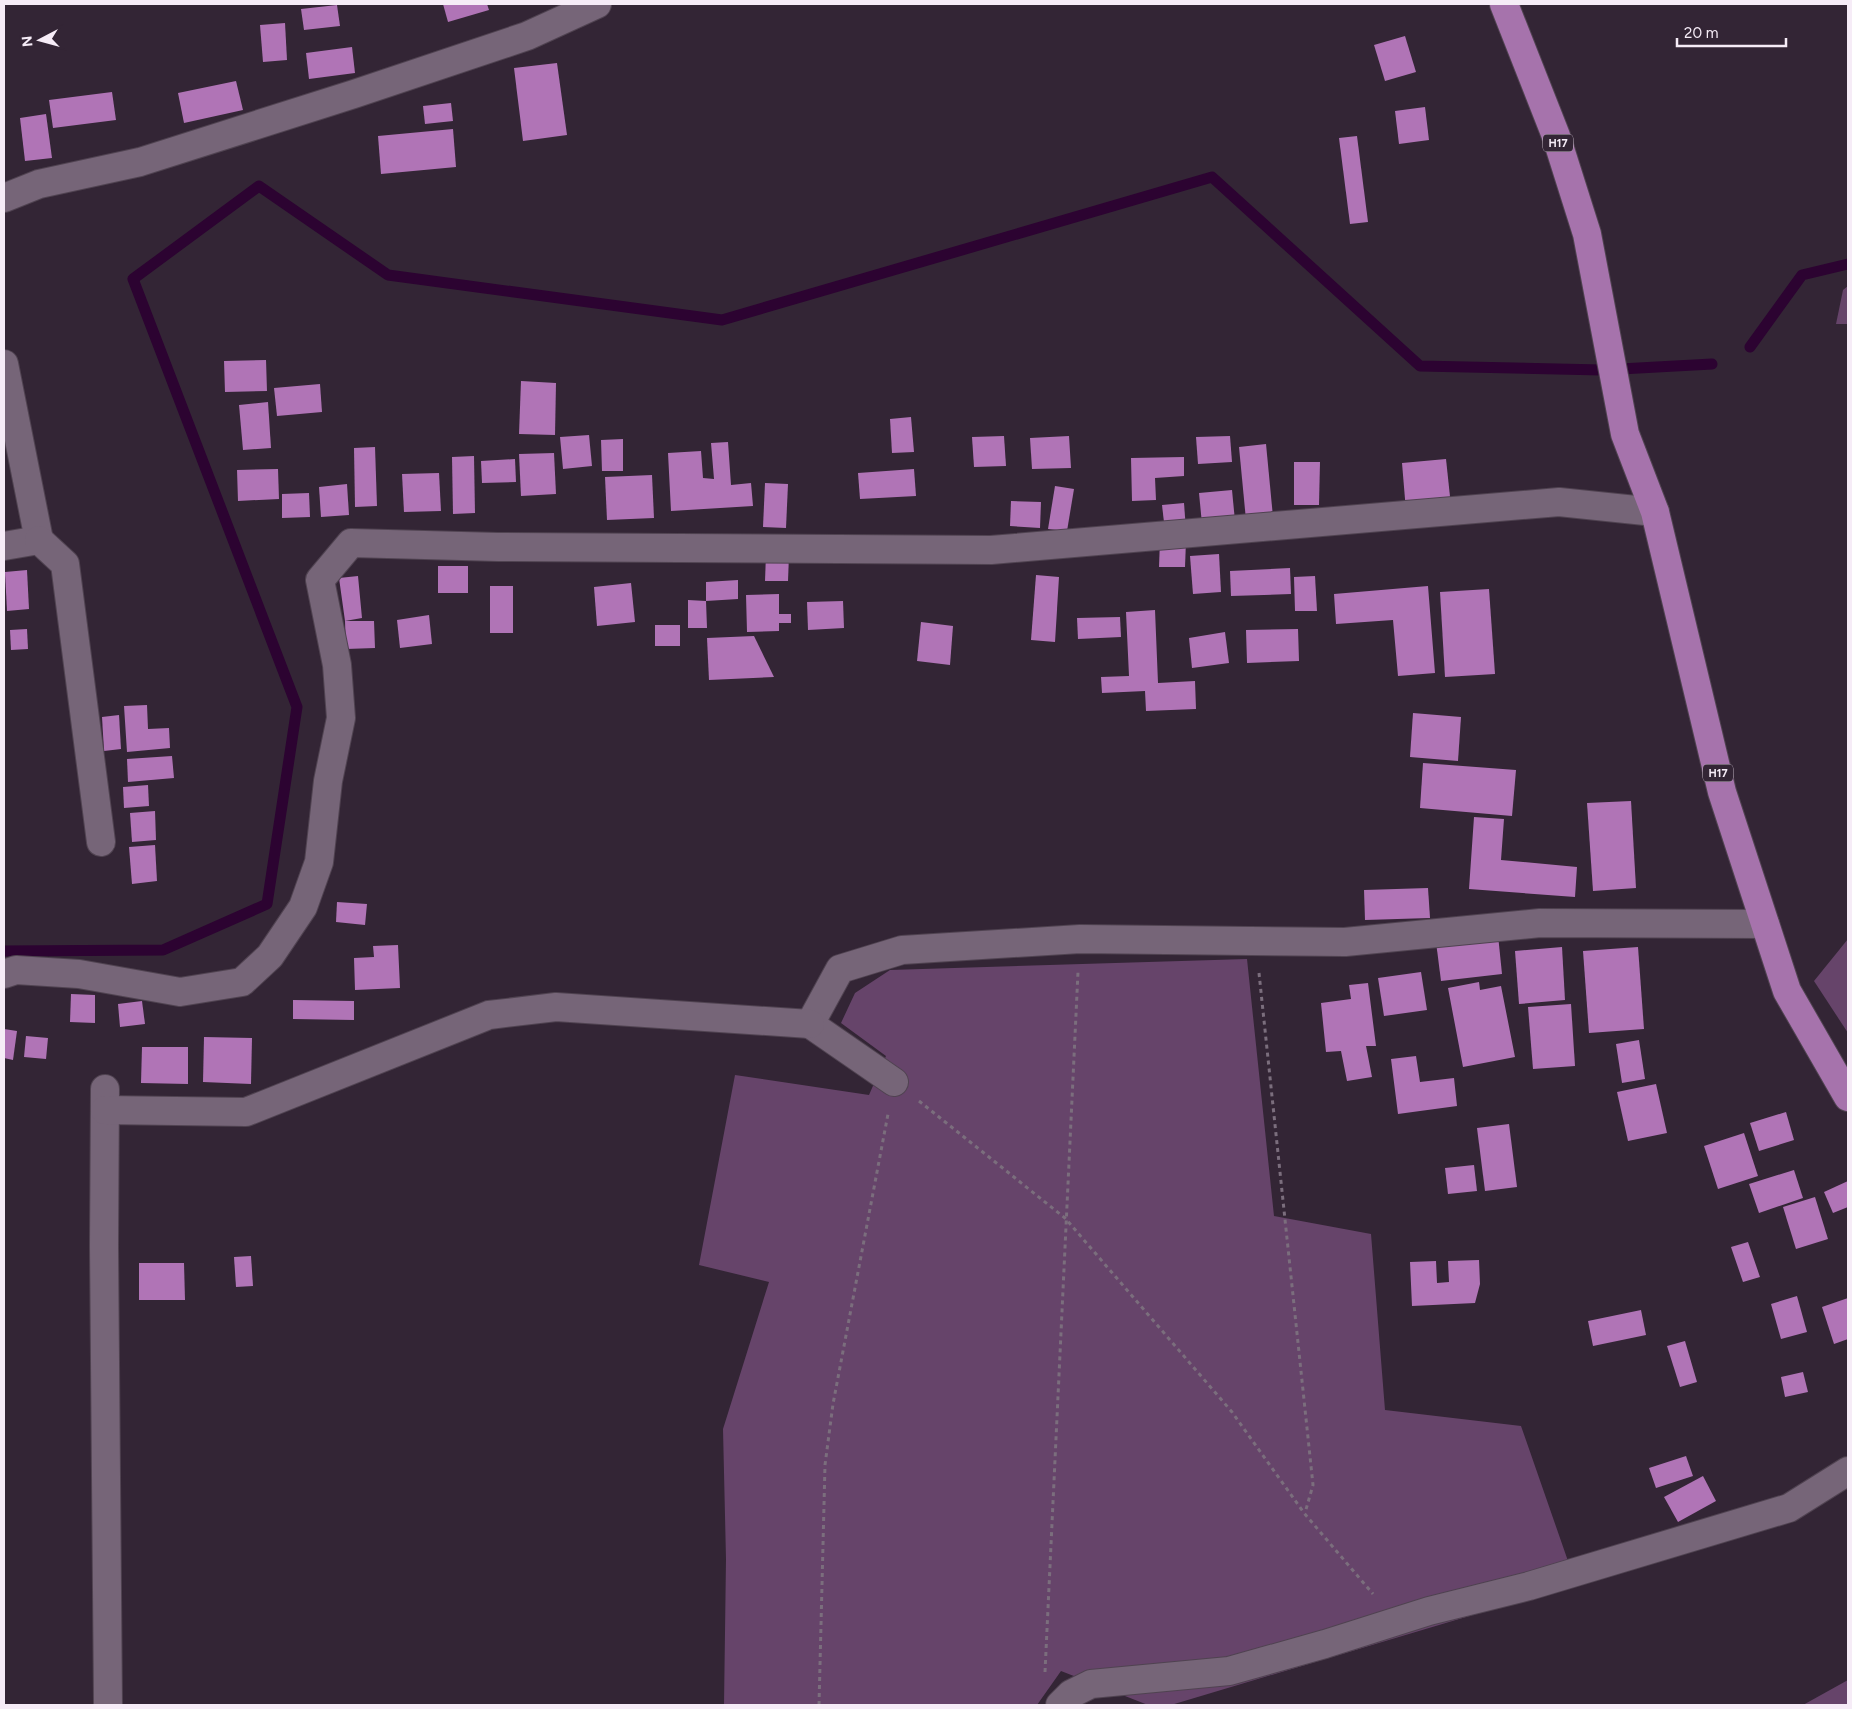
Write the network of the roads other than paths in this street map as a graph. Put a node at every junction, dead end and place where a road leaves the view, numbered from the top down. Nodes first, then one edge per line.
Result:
1 (597, 4) edge
2 (1504, 4) edge
3 (4, 198) edge
4 (4, 364) edge
5 (1655, 512) junction
6 (38, 540) junction
7 (4, 546) edge
8 (101, 842) dead end
9 (1765, 924) junction
10 (4, 974) edge
11 (810, 1024) junction
12 (894, 1082) road end
13 (1848, 1097) edge
14 (1848, 1471) edge
15 (108, 1705) edge
16 (1060, 1705) edge

1 - 3 street
2 - 5 main road, H17
4 - 6 street
5 - 9 main road, H17
5 - 10 street
6 - 7 street
6 - 8 street
9 - 11 street
9 - 13 main road, H17
11 - 12 street
11 - 15 street
14 - 16 street

